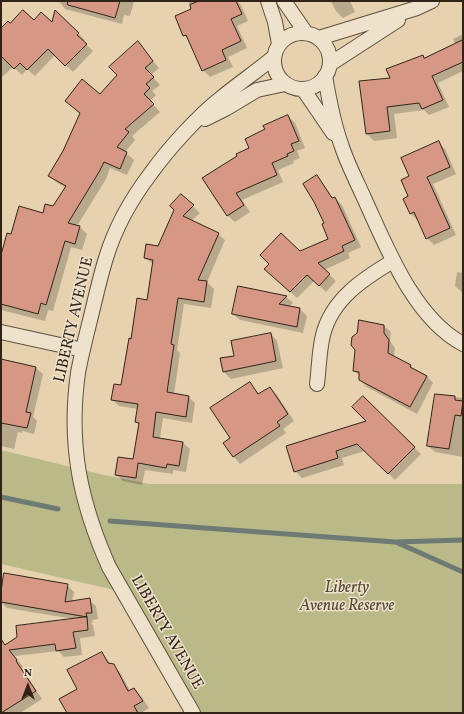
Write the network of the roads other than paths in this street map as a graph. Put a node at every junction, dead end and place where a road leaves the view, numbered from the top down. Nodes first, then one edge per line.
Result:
1 (268, 1) edge
2 (284, 1) edge
3 (432, 1) edge
4 (417, 8) junction
5 (313, 36) junction
6 (279, 44) junction
7 (274, 57) junction
8 (327, 70) junction
9 (285, 84) junction
10 (303, 89) junction
11 (192, 125) junction
12 (341, 145) junction
13 (392, 261) junction
14 (1, 332) edge
15 (463, 344) edge
16 (83, 350) junction
17 (317, 384) dead end
18 (194, 713) edge

1 - 6 street
2 - 5 street
3 - 4 street
4 - 5 street
4 - 8 street
5 - 6 street
5 - 8 street
6 - 7 street
7 - 9 street
7 - 11 street, LIBERTY AVENUE
8 - 10 street
8 - 12 street
9 - 10 street
9 - 11 street, LIBERTY AVENUE
10 - 12 street
11 - 16 street, LIBERTY AVENUE
12 - 13 street
13 - 15 street
13 - 17 street
14 - 16 street
16 - 18 street, LIBERTY AVENUE

